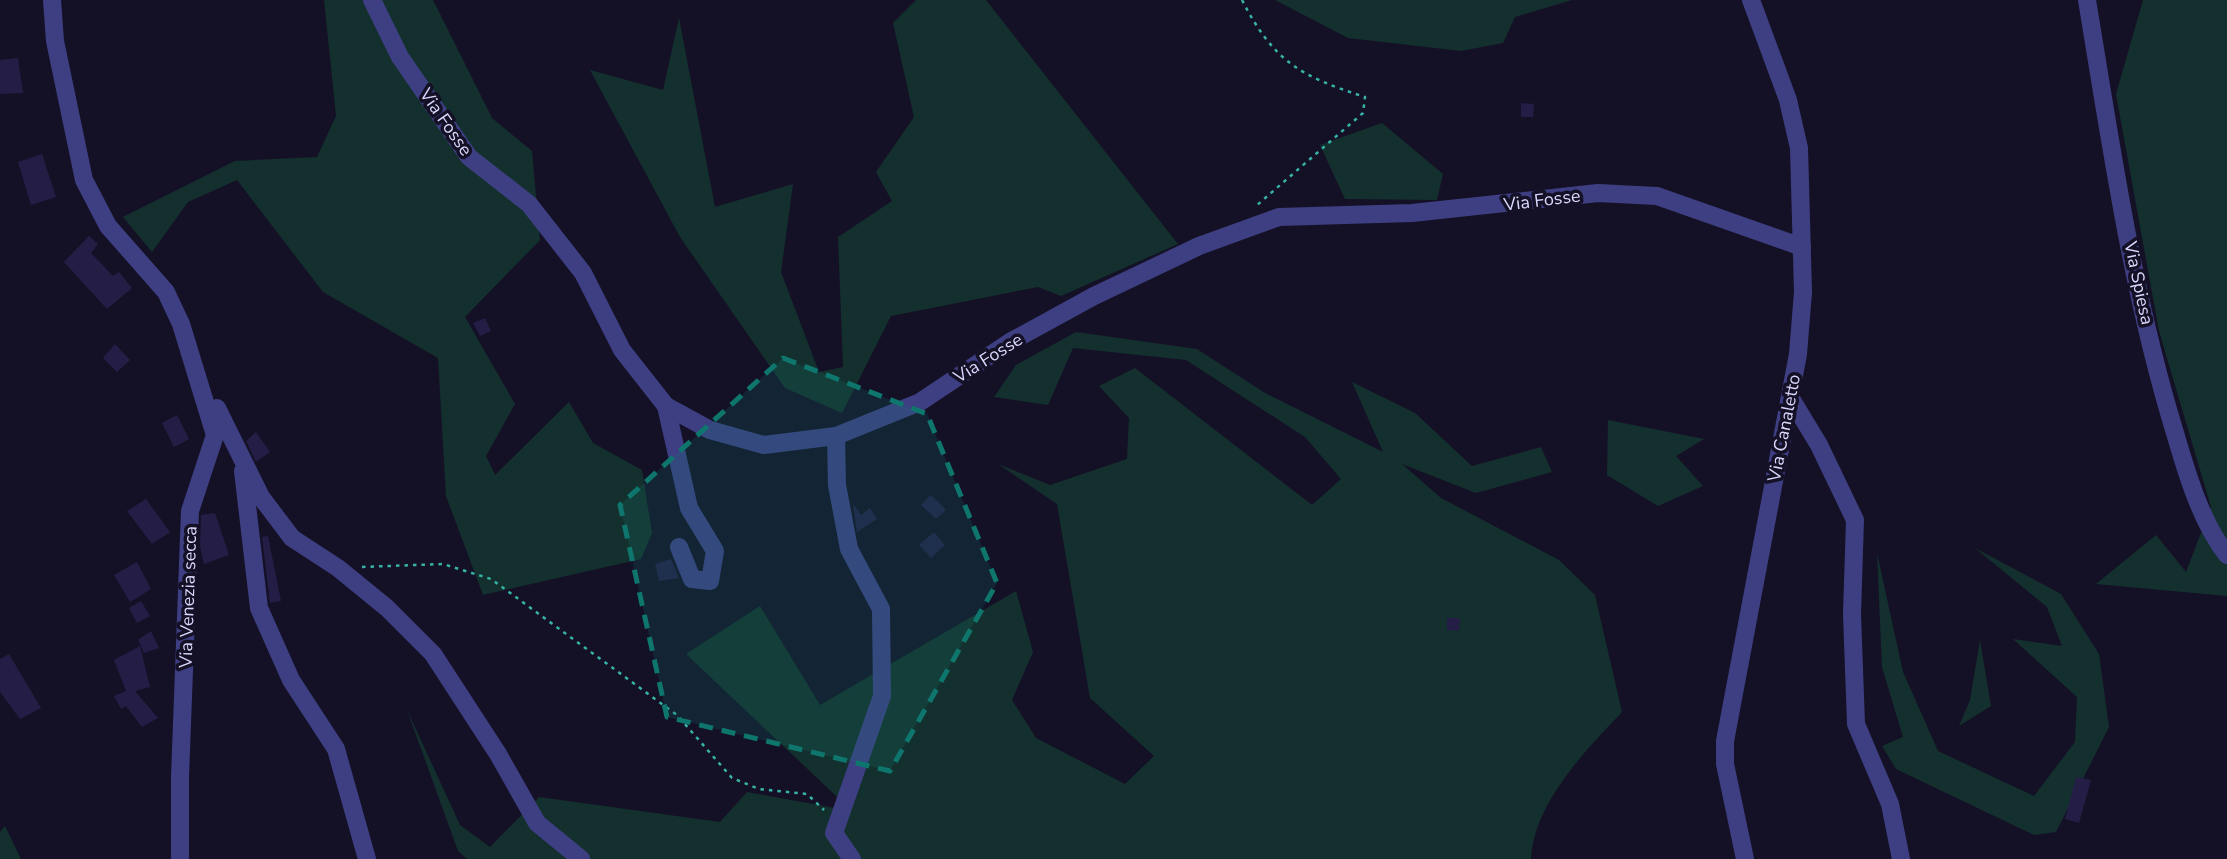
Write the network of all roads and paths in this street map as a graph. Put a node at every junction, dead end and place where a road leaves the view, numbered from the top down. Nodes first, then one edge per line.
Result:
1 (52, 0) edge
2 (372, 0) edge
3 (1242, 0) edge
4 (1751, 0) edge
5 (2087, 0) edge
6 (1249, 212) dead end
7 (1802, 247) junction
8 (181, 324) junction
9 (1790, 397) junction
10 (666, 406) junction
11 (835, 436) junction
12 (242, 460) junction
13 (679, 547) dead end
14 (2227, 555) edge
15 (338, 568) junction
16 (838, 823) junction
17 (180, 859) edge
18 (367, 859) edge
19 (581, 859) edge
20 (852, 859) edge
21 (1745, 859) edge
22 (1901, 859) edge

1 - 8 street, Via Venezia secca
2 - 10 street, Via Fosse
3 - 6 path
4 - 7 street, Via Canaletto
5 - 14 street, Via Spiesa
7 - 9 street, Via Canaletto
7 - 11 street, Via Fosse
8 - 12 street
8 - 17 street, Via Venezia secca
9 - 21 street, Via Canaletto
9 - 22 street
10 - 11 street, Via Fosse
10 - 13 street
11 - 16 street
12 - 15 street
12 - 18 street
15 - 16 path
15 - 19 street
16 - 20 street

